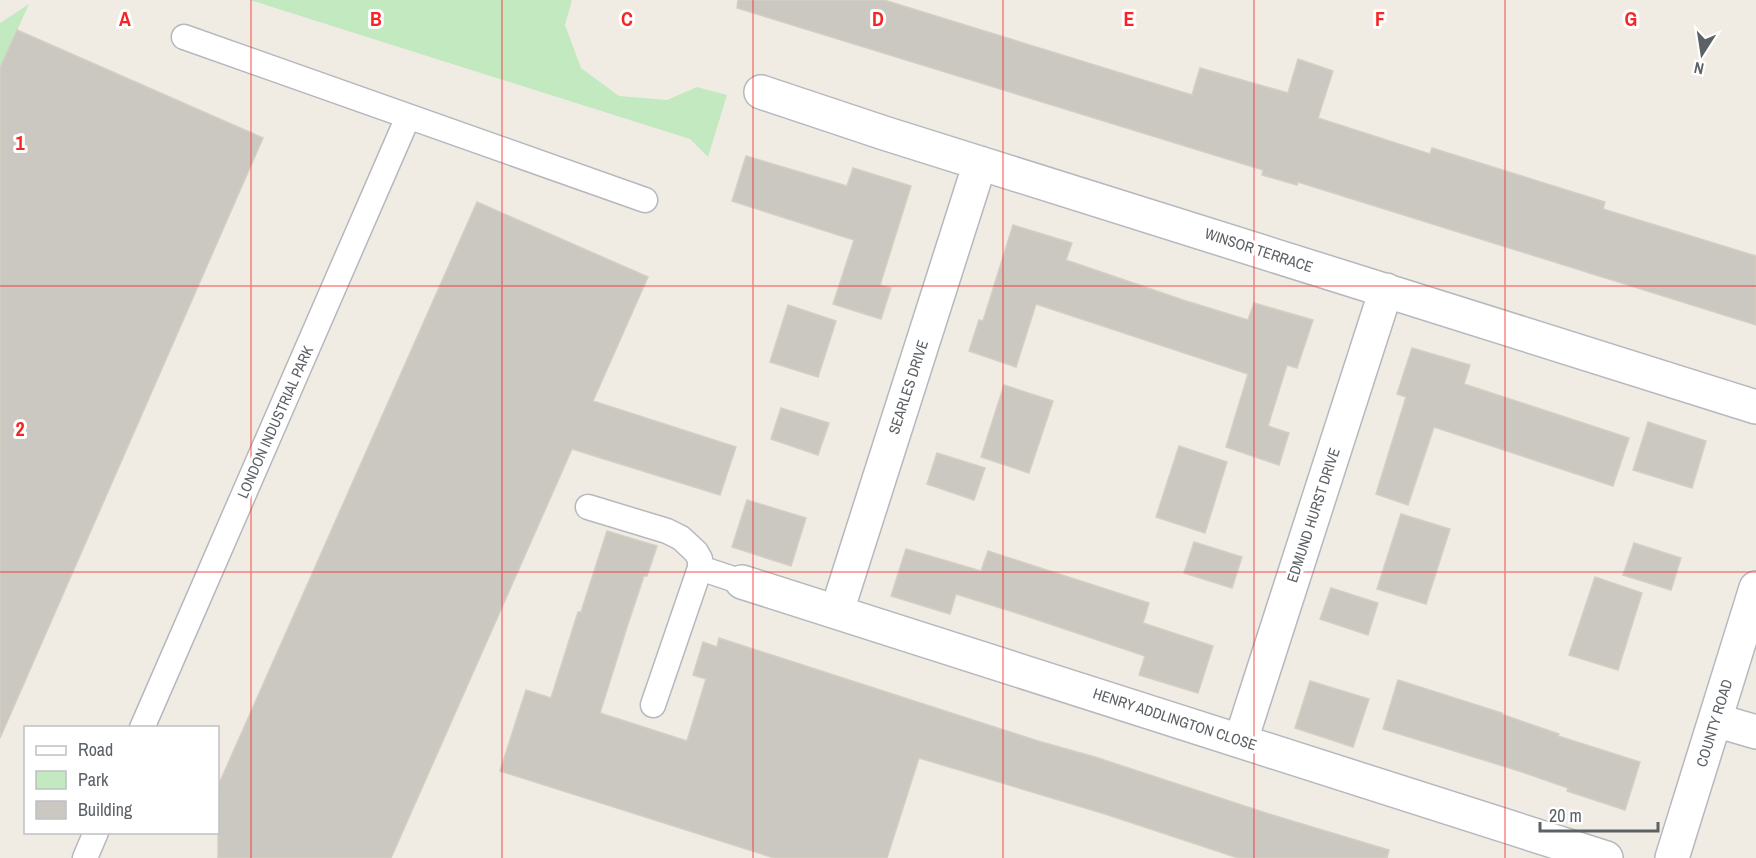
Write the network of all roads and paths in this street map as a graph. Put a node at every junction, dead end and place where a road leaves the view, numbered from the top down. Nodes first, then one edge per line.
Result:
1 (184, 37) dead end
2 (761, 92) dead end
3 (408, 117) junction
4 (980, 163) junction
5 (645, 200) dead end
6 (1386, 290) junction
7 (1756, 407) edge
8 (588, 507) dead end
9 (700, 568) junction
10 (742, 582) joint
11 (1756, 588) edge
12 (837, 611) junction
13 (653, 705) dead end
14 (1715, 720) junction
15 (143, 726) edge
16 (1756, 732) edge
17 (1240, 740) junction
18 (95, 834) edge
19 (85, 858) edge
20 (1606, 858) edge
21 (1672, 858) edge

1 - 3 lane
2 - 4 street, WINSOR TERRACE
3 - 5 lane
3 - 15 lane, LONDON INDUSTRIAL PARK
4 - 6 street, WINSOR TERRACE
4 - 12 street, SEARLES DRIVE
6 - 7 street, WINSOR TERRACE
6 - 17 street, EDMUND HURST DRIVE
8 - 9 lane
9 - 10 lane
9 - 13 lane
10 - 12 street, HENRY ADDLINGTON CLOSE
11 - 14 street, COUNTY ROAD
12 - 17 street, HENRY ADDLINGTON CLOSE
14 - 16 street
14 - 21 street, COUNTY ROAD
17 - 20 street, HENRY ADDLINGTON CLOSE
18 - 19 lane

